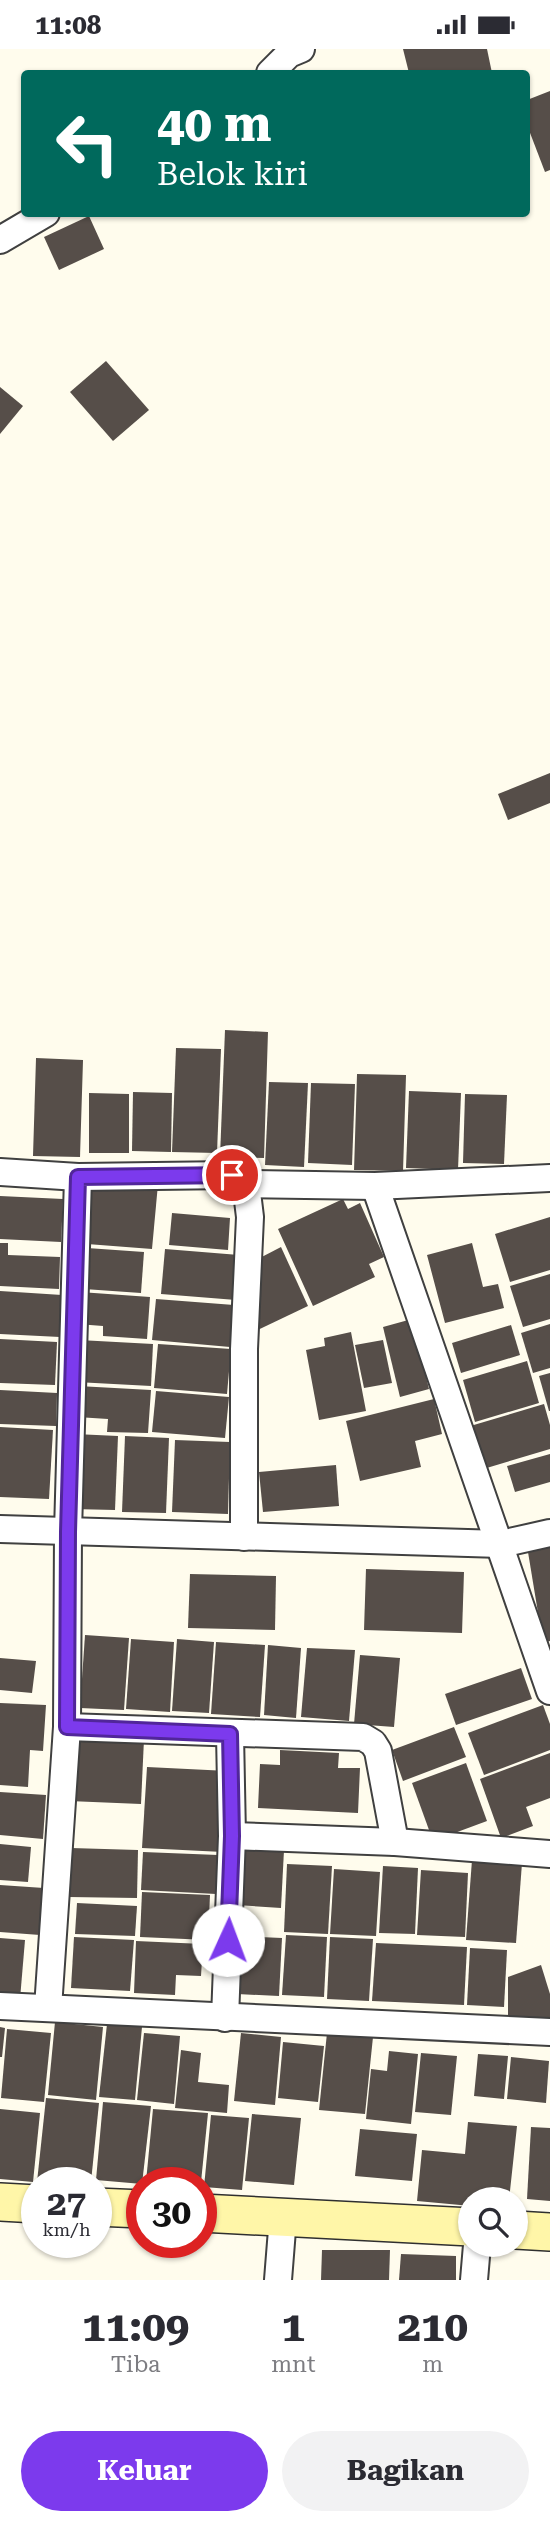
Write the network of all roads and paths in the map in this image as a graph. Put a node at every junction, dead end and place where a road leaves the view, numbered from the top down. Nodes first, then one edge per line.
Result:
1 (294, 51) edge
2 (273, 70) edge
3 (39, 217) edge
4 (0, 240) edge
5 (0, 1172) edge
6 (78, 1177) junction
7 (550, 1178) edge
8 (246, 1184) junction
9 (375, 1185) junction
10 (0, 1529) edge
11 (68, 1532) junction
12 (550, 1533) edge
13 (244, 1538) junction
14 (501, 1544) junction
15 (550, 1691) edge
16 (67, 1727) junction
17 (230, 1734) junction
18 (232, 1836) junction
19 (395, 1842) junction
20 (550, 1854) edge
21 (0, 2006) edge
22 (48, 2008) junction
23 (225, 2018) junction
24 (550, 2032) edge
25 (0, 2202) edge
26 (21, 2203) edge
27 (217, 2214) edge
28 (283, 2217) junction
29 (458, 2226) edge
30 (528, 2231) edge
31 (550, 2232) edge
32 (476, 2257) edge
33 (278, 2280) edge
34 (474, 2280) edge

1 - 2 street
3 - 4 street
5 - 6 street
6 - 8 street
6 - 11 street
7 - 9 street
8 - 9 street
8 - 13 street
9 - 14 street
10 - 11 street
11 - 13 street
11 - 16 street
12 - 14 street
13 - 14 street
14 - 15 street
16 - 17 street
16 - 22 street
17 - 18 street
17 - 19 street
18 - 19 street
18 - 23 street
19 - 20 street
21 - 22 street
22 - 23 street
23 - 24 street
25 - 26 street
27 - 28 street
28 - 29 street
28 - 33 street
30 - 31 street
32 - 34 street

